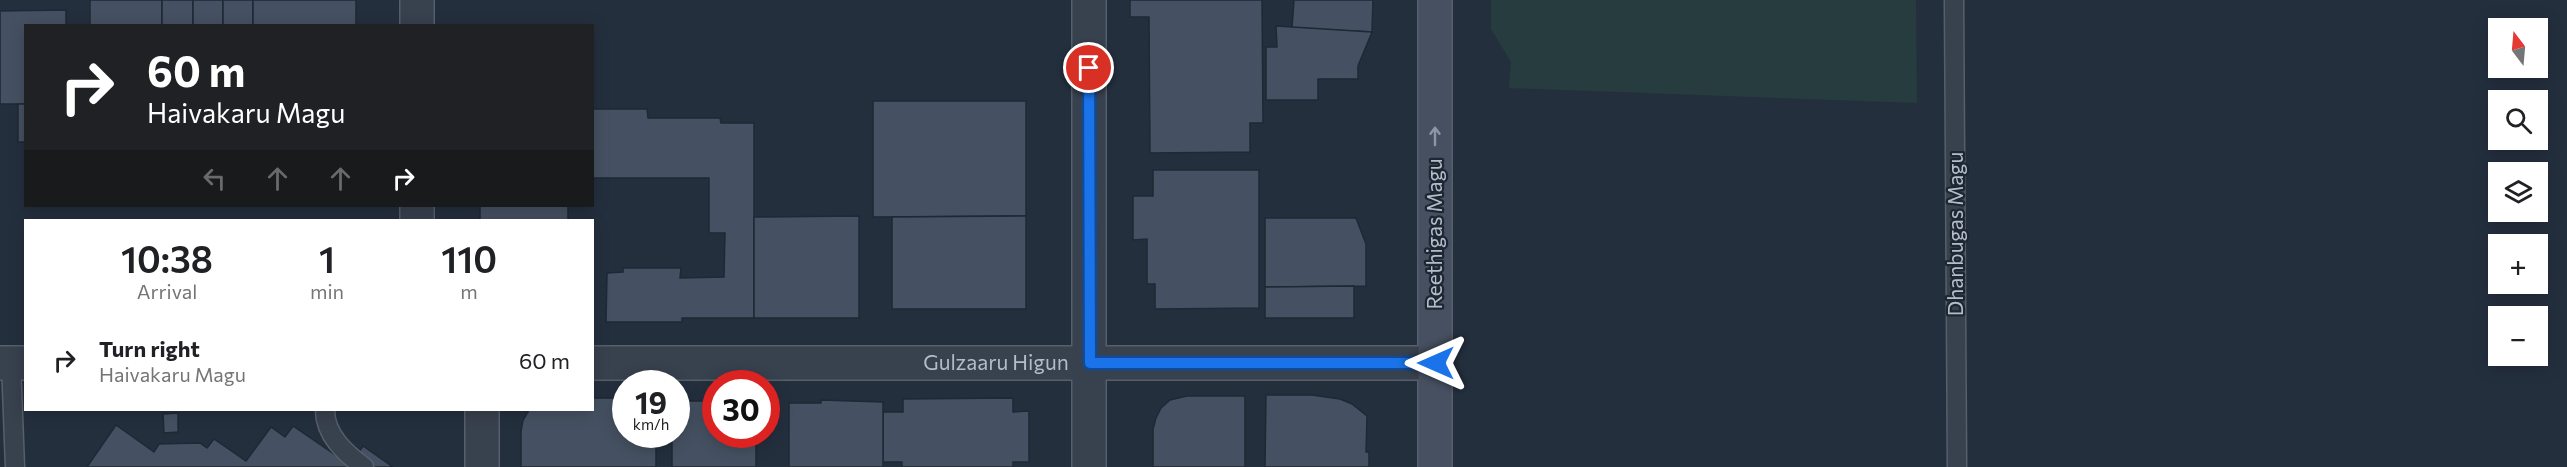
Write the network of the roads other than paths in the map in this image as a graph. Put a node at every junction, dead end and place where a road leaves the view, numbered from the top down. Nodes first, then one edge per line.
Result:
1 (417, 0) edge
2 (1089, 0) edge
3 (1435, 0) edge
4 (1954, 0) edge
5 (417, 24) edge
6 (12, 363) edge
7 (594, 363) edge
8 (1090, 363) junction
9 (1436, 363) junction
10 (325, 411) edge
11 (482, 411) edge
12 (15, 467) edge
13 (364, 467) edge
14 (482, 467) edge
15 (1089, 467) edge
16 (1435, 467) edge
17 (1957, 467) edge

1 - 5 street
2 - 8 street
9 -> 3 street, Reethigas Magu
4 - 17 lane, Dhanbugas Magu
6 - 12 lane
7 - 8 street, Gulzaaru Higun
8 - 9 street, Gulzaaru Higun
8 - 15 street
9 - 16 street, Reethigas Magu
10 - 13 lane
11 - 14 street

